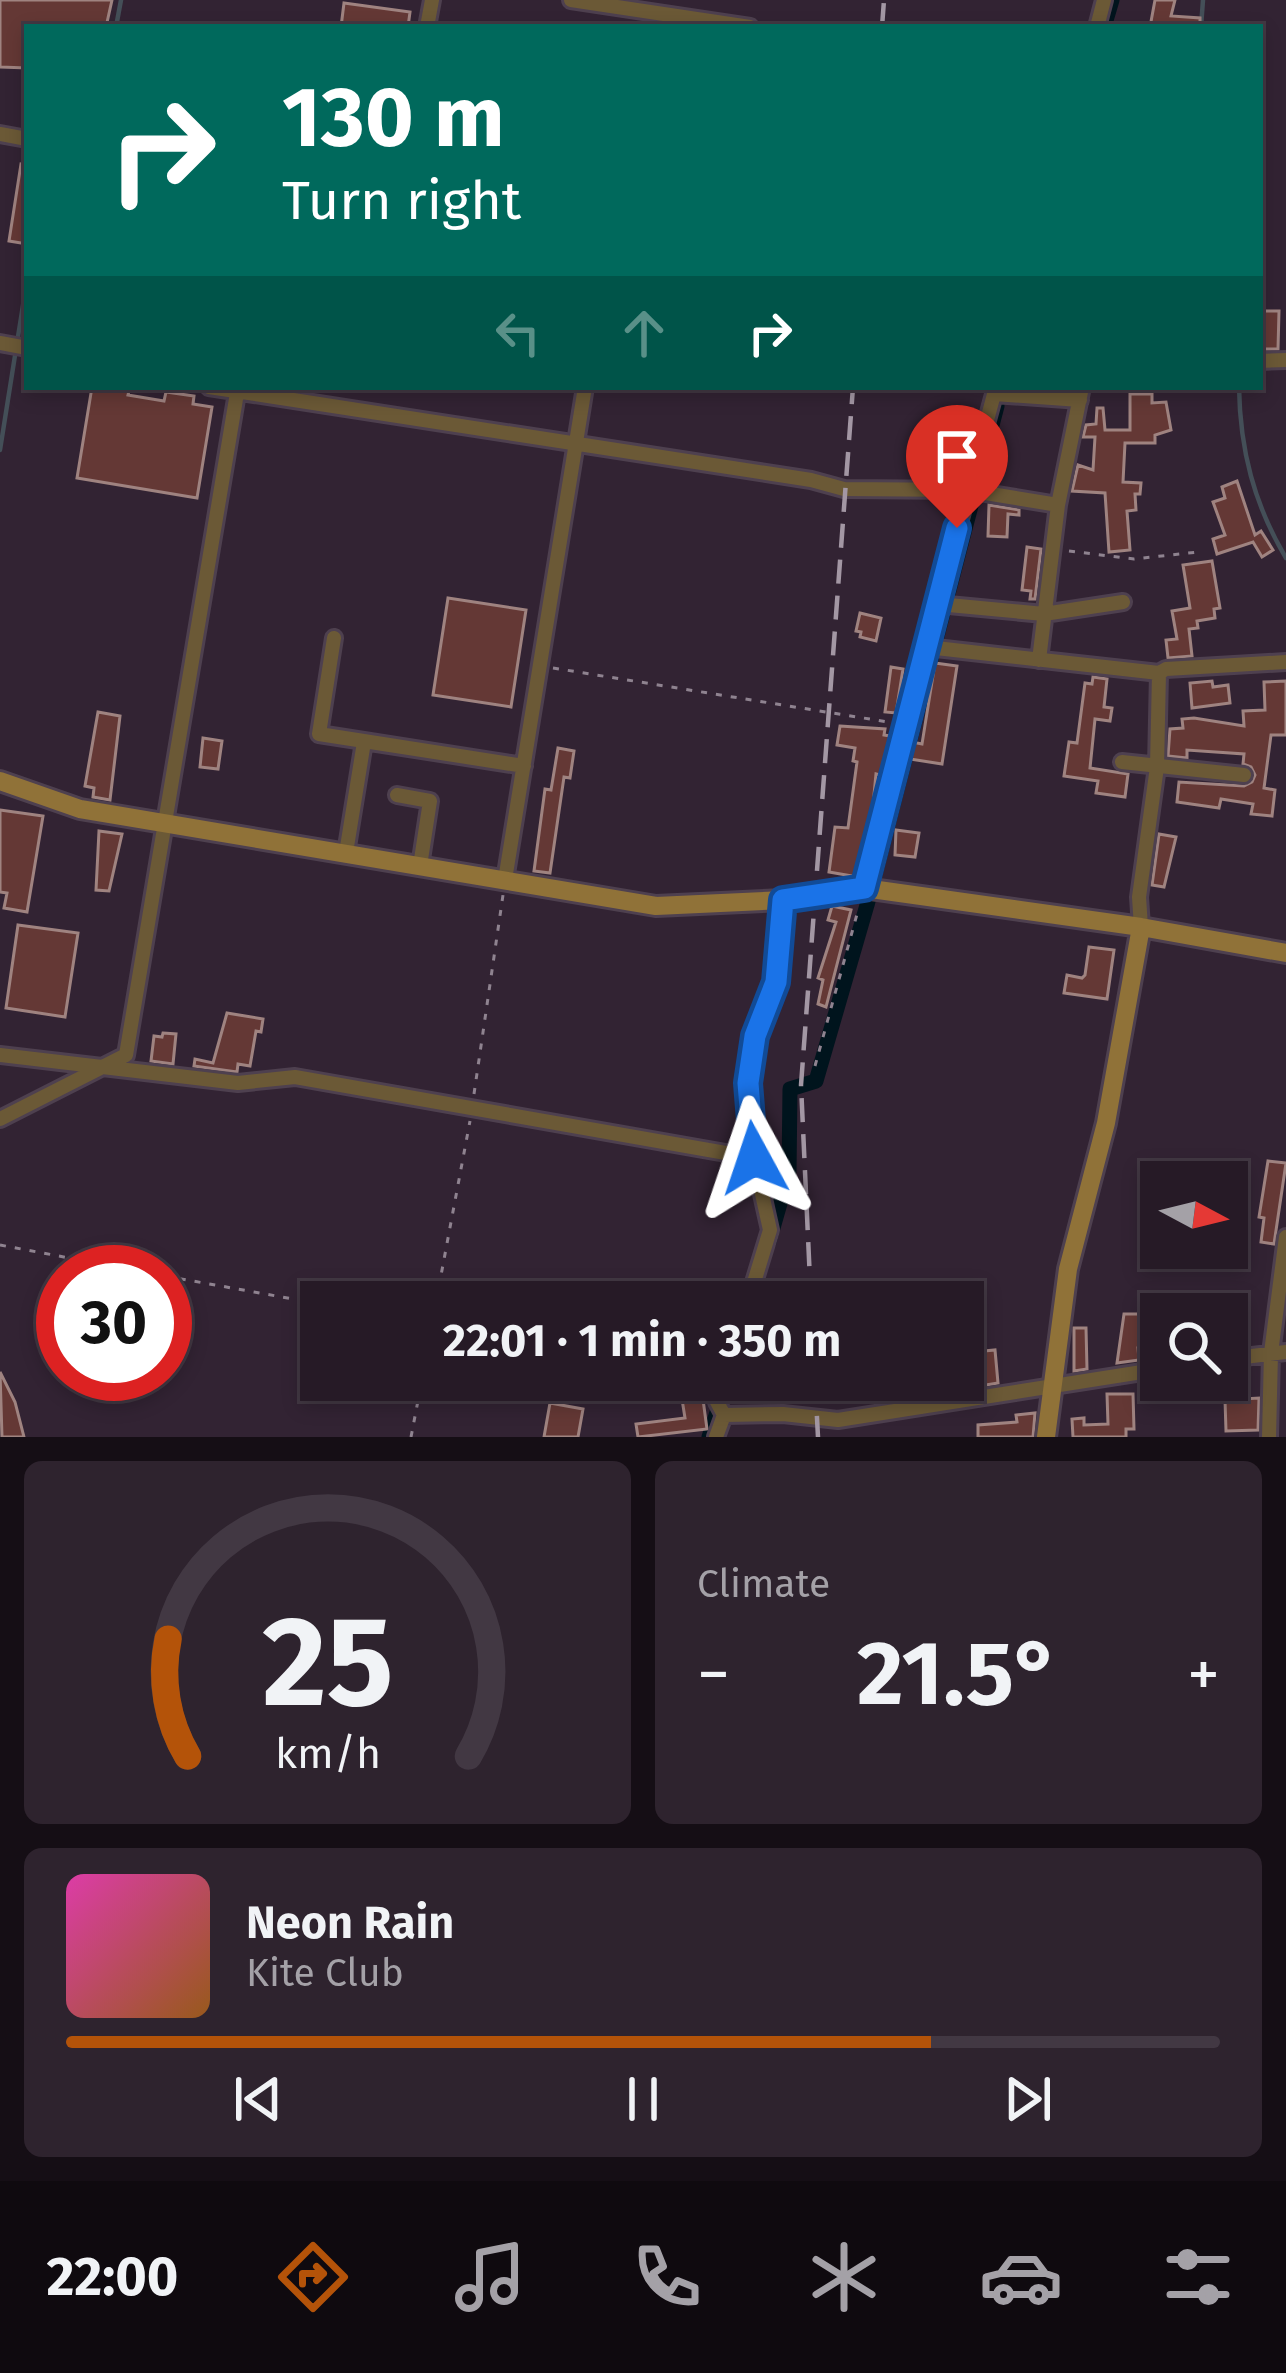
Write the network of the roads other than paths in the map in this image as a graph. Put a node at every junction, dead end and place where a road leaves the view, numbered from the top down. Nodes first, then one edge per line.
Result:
1 (572, 0) edge
2 (730, 24) edge
3 (223, 390) edge
4 (584, 390) edge
5 (995, 391) edge
6 (237, 393) junction
7 (1081, 394) edge
8 (574, 446) junction
9 (967, 490) junction
10 (1058, 505) junction
11 (1123, 602) dead end
12 (938, 604) junction
13 (1044, 614) junction
14 (334, 638) dead end
15 (927, 647) junction
16 (1039, 660) junction
17 (1286, 662) edge
18 (1159, 674) junction
19 (364, 742) junction
20 (1122, 762) dead end
21 (524, 766) junction
22 (1157, 767) junction
23 (1244, 775) dead end
24 (0, 781) edge
25 (397, 795) dead end
26 (163, 822) junction
27 (346, 853) junction
28 (420, 866) junction
29 (506, 880) junction
30 (864, 888) junction
31 (783, 900) junction
32 (1141, 927) junction
33 (1286, 953) edge
34 (0, 1055) edge
35 (98, 1068) junction
36 (0, 1119) edge
37 (754, 1158) junction
38 (1286, 1237) edge
39 (754, 1281) edge
40 (1279, 1353) edge
41 (1248, 1357) edge
42 (1140, 1373) edge
43 (1050, 1388) junction
44 (717, 1401) edge
45 (724, 1415) junction
46 (716, 1437) edge
47 (1046, 1437) edge
48 (1269, 1437) edge

1 - 2 street
3 - 6 street
4 - 8 street
5 - 7 street
5 - 9 street
6 - 8 street
6 - 26 street
7 - 10 street
8 - 9 street
8 - 21 street
9 - 10 street
9 - 12 street
10 - 13 street
11 - 13 street
12 - 13 street
12 - 15 street
13 - 16 street
14 - 19 street
15 - 16 street
15 - 30 street
16 - 18 street
17 - 18 street
18 - 22 street
19 - 21 street
19 - 27 street
20 - 22 street
21 - 29 street
22 - 23 street
22 - 32 street
24 - 26 street
25 - 28 street
26 - 27 street
26 - 35 street
27 - 28 street
28 - 29 street
29 - 31 street
30 - 31 street
30 - 32 street
31 - 37 street
32 - 33 street
32 - 43 street
34 - 35 street
35 - 36 street
35 - 37 street
37 - 39 street
38 - 40 street
40 - 41 street
40 - 48 street
42 - 43 street
43 - 45 street
43 - 47 street
44 - 45 street
45 - 46 street

